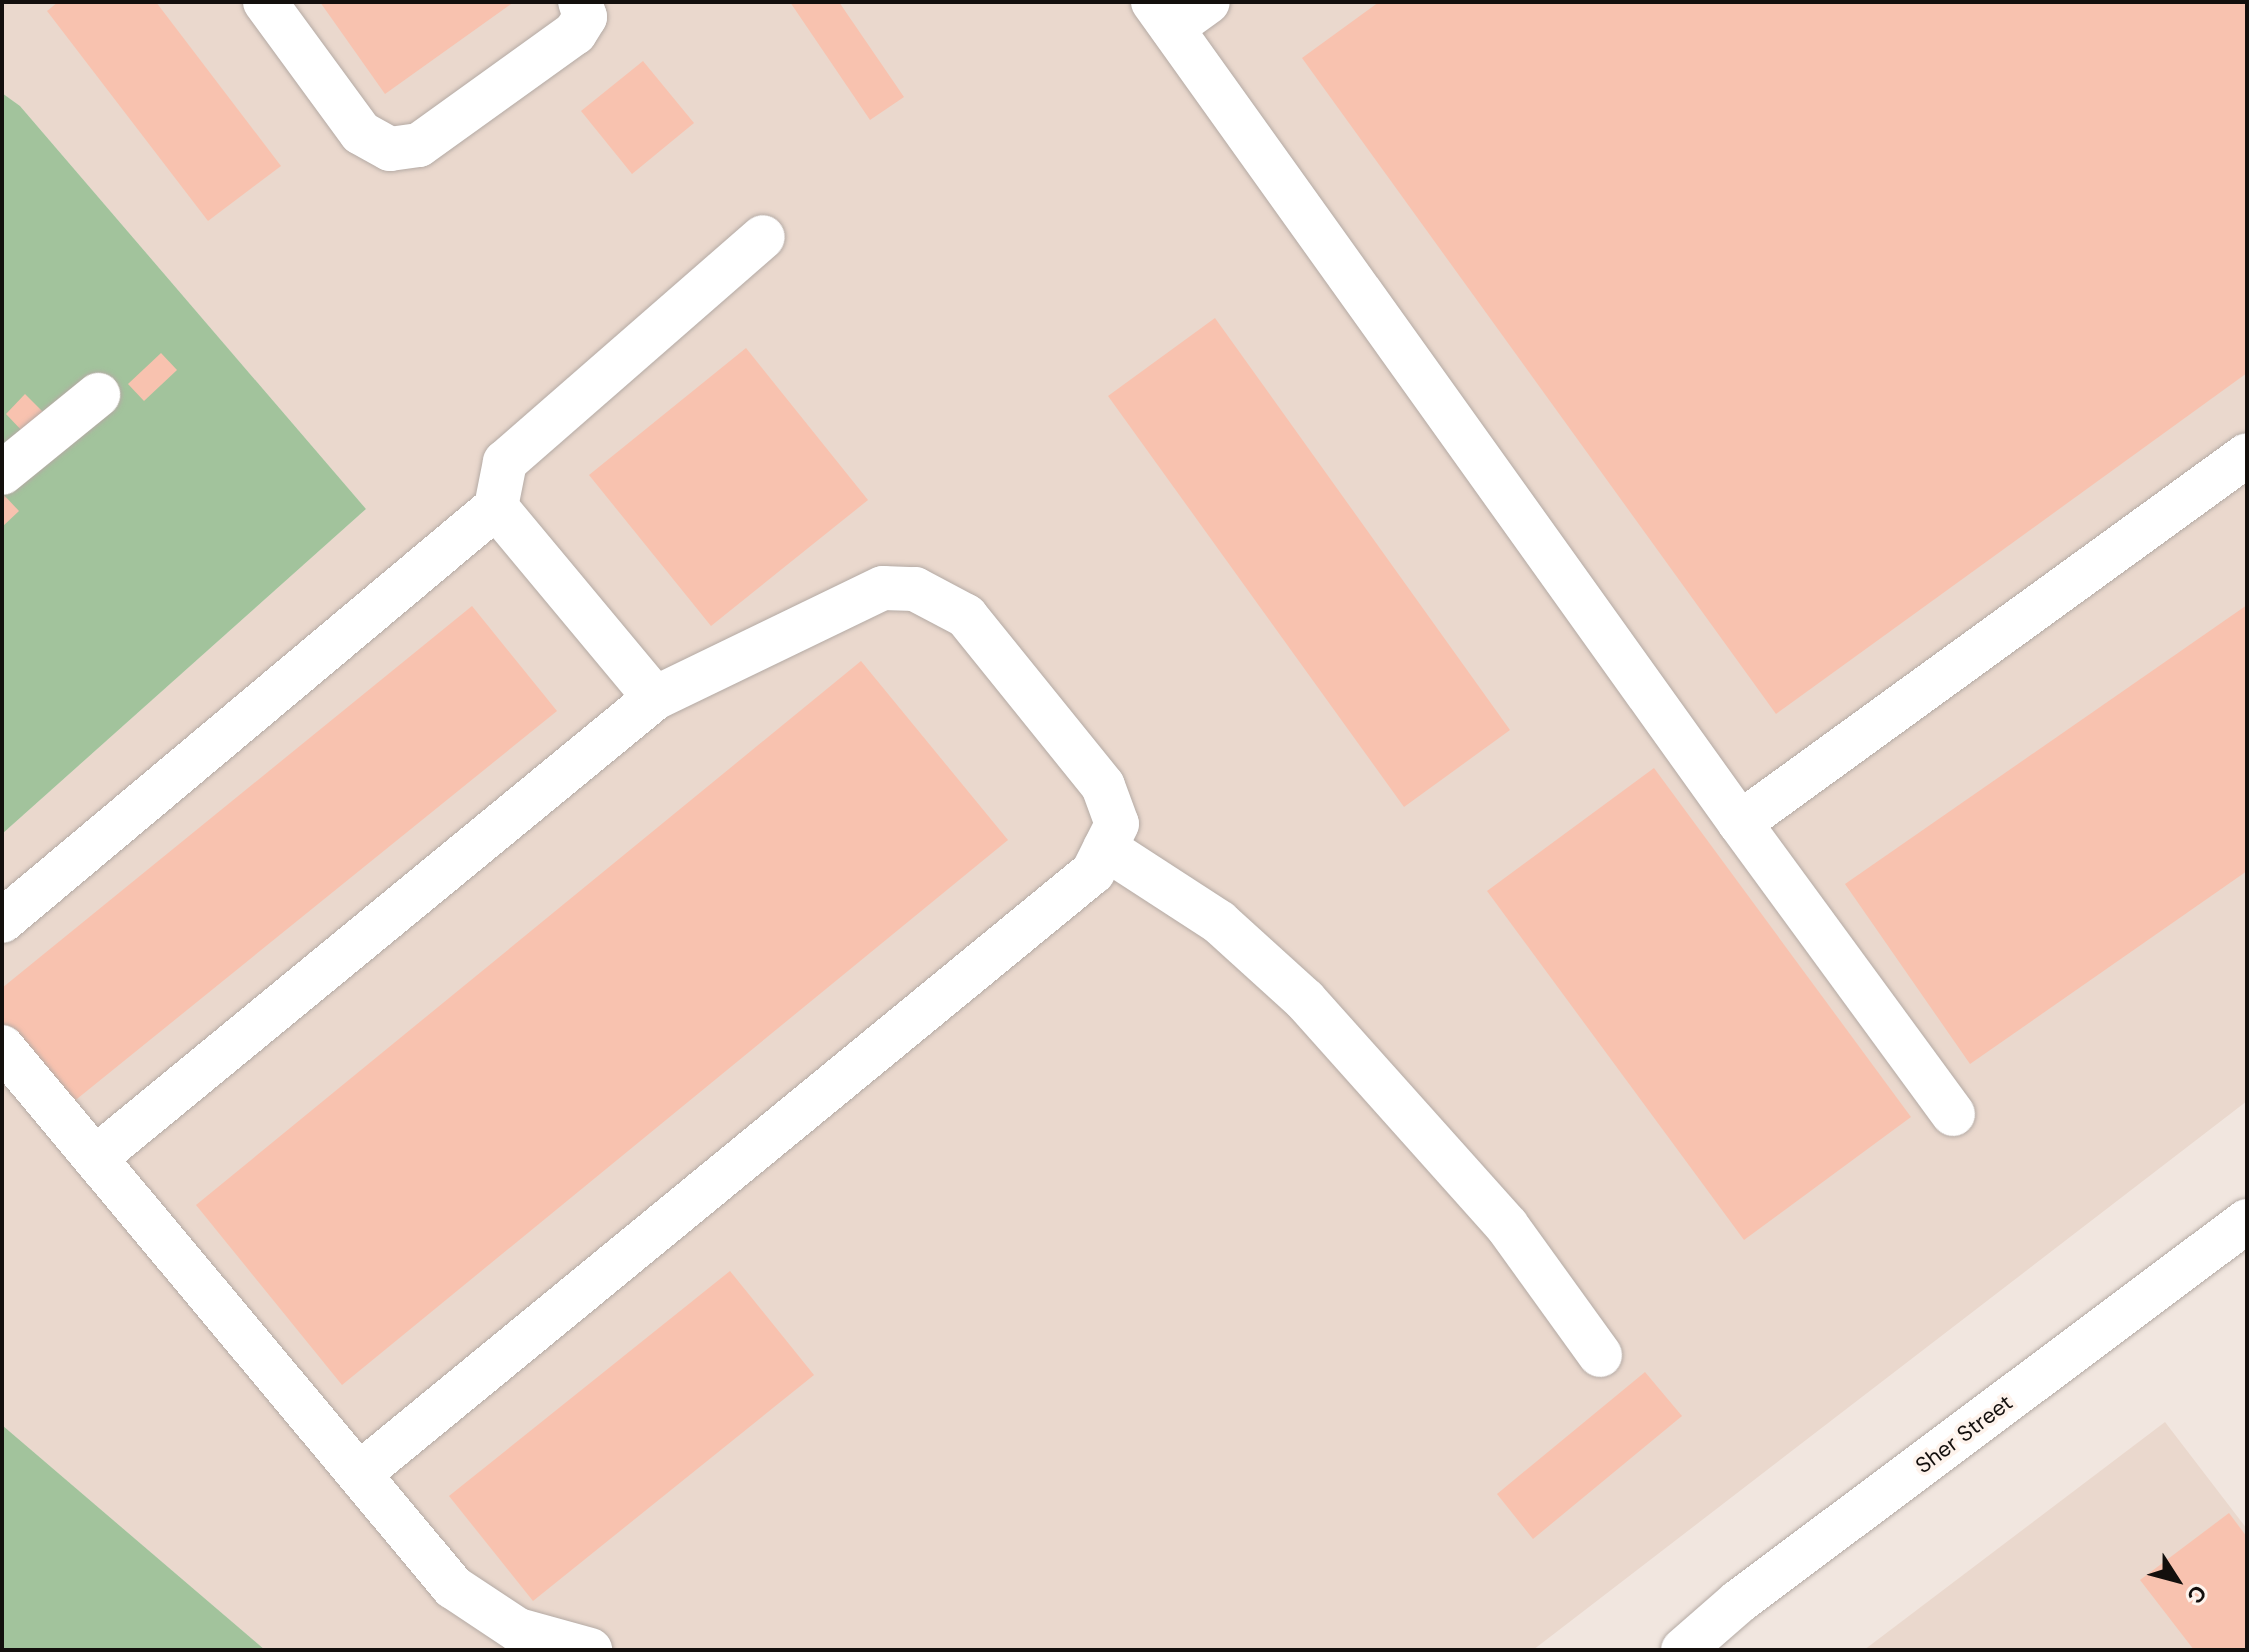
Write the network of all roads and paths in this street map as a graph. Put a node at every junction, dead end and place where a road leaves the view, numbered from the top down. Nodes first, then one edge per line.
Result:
1 (265, 2) edge
2 (580, 2) edge
3 (1208, 2) edge
4 (1162, 15) edge
5 (763, 237) dead end
6 (98, 395) dead end
7 (2247, 455) edge
8 (2, 473) edge
9 (496, 507) junction
10 (655, 698) junction
11 (1740, 823) junction
12 (1105, 848) junction
13 (2, 921) edge
14 (2, 1047) edge
15 (1953, 1114) dead end
16 (95, 1158) junction
17 (2247, 1221) edge
18 (1600, 1355) dead end
19 (359, 1474) junction
20 (590, 1650) edge
21 (1683, 1650) edge

1 - 2 street
3 - 4 street
4 - 11 street
5 - 9 street
6 - 8 street
7 - 11 street
9 - 10 street
9 - 13 street
10 - 12 street
10 - 16 street
11 - 15 street
12 - 18 street
12 - 19 street
14 - 16 street
16 - 19 street
17 - 21 street, Sher Street
19 - 20 street

